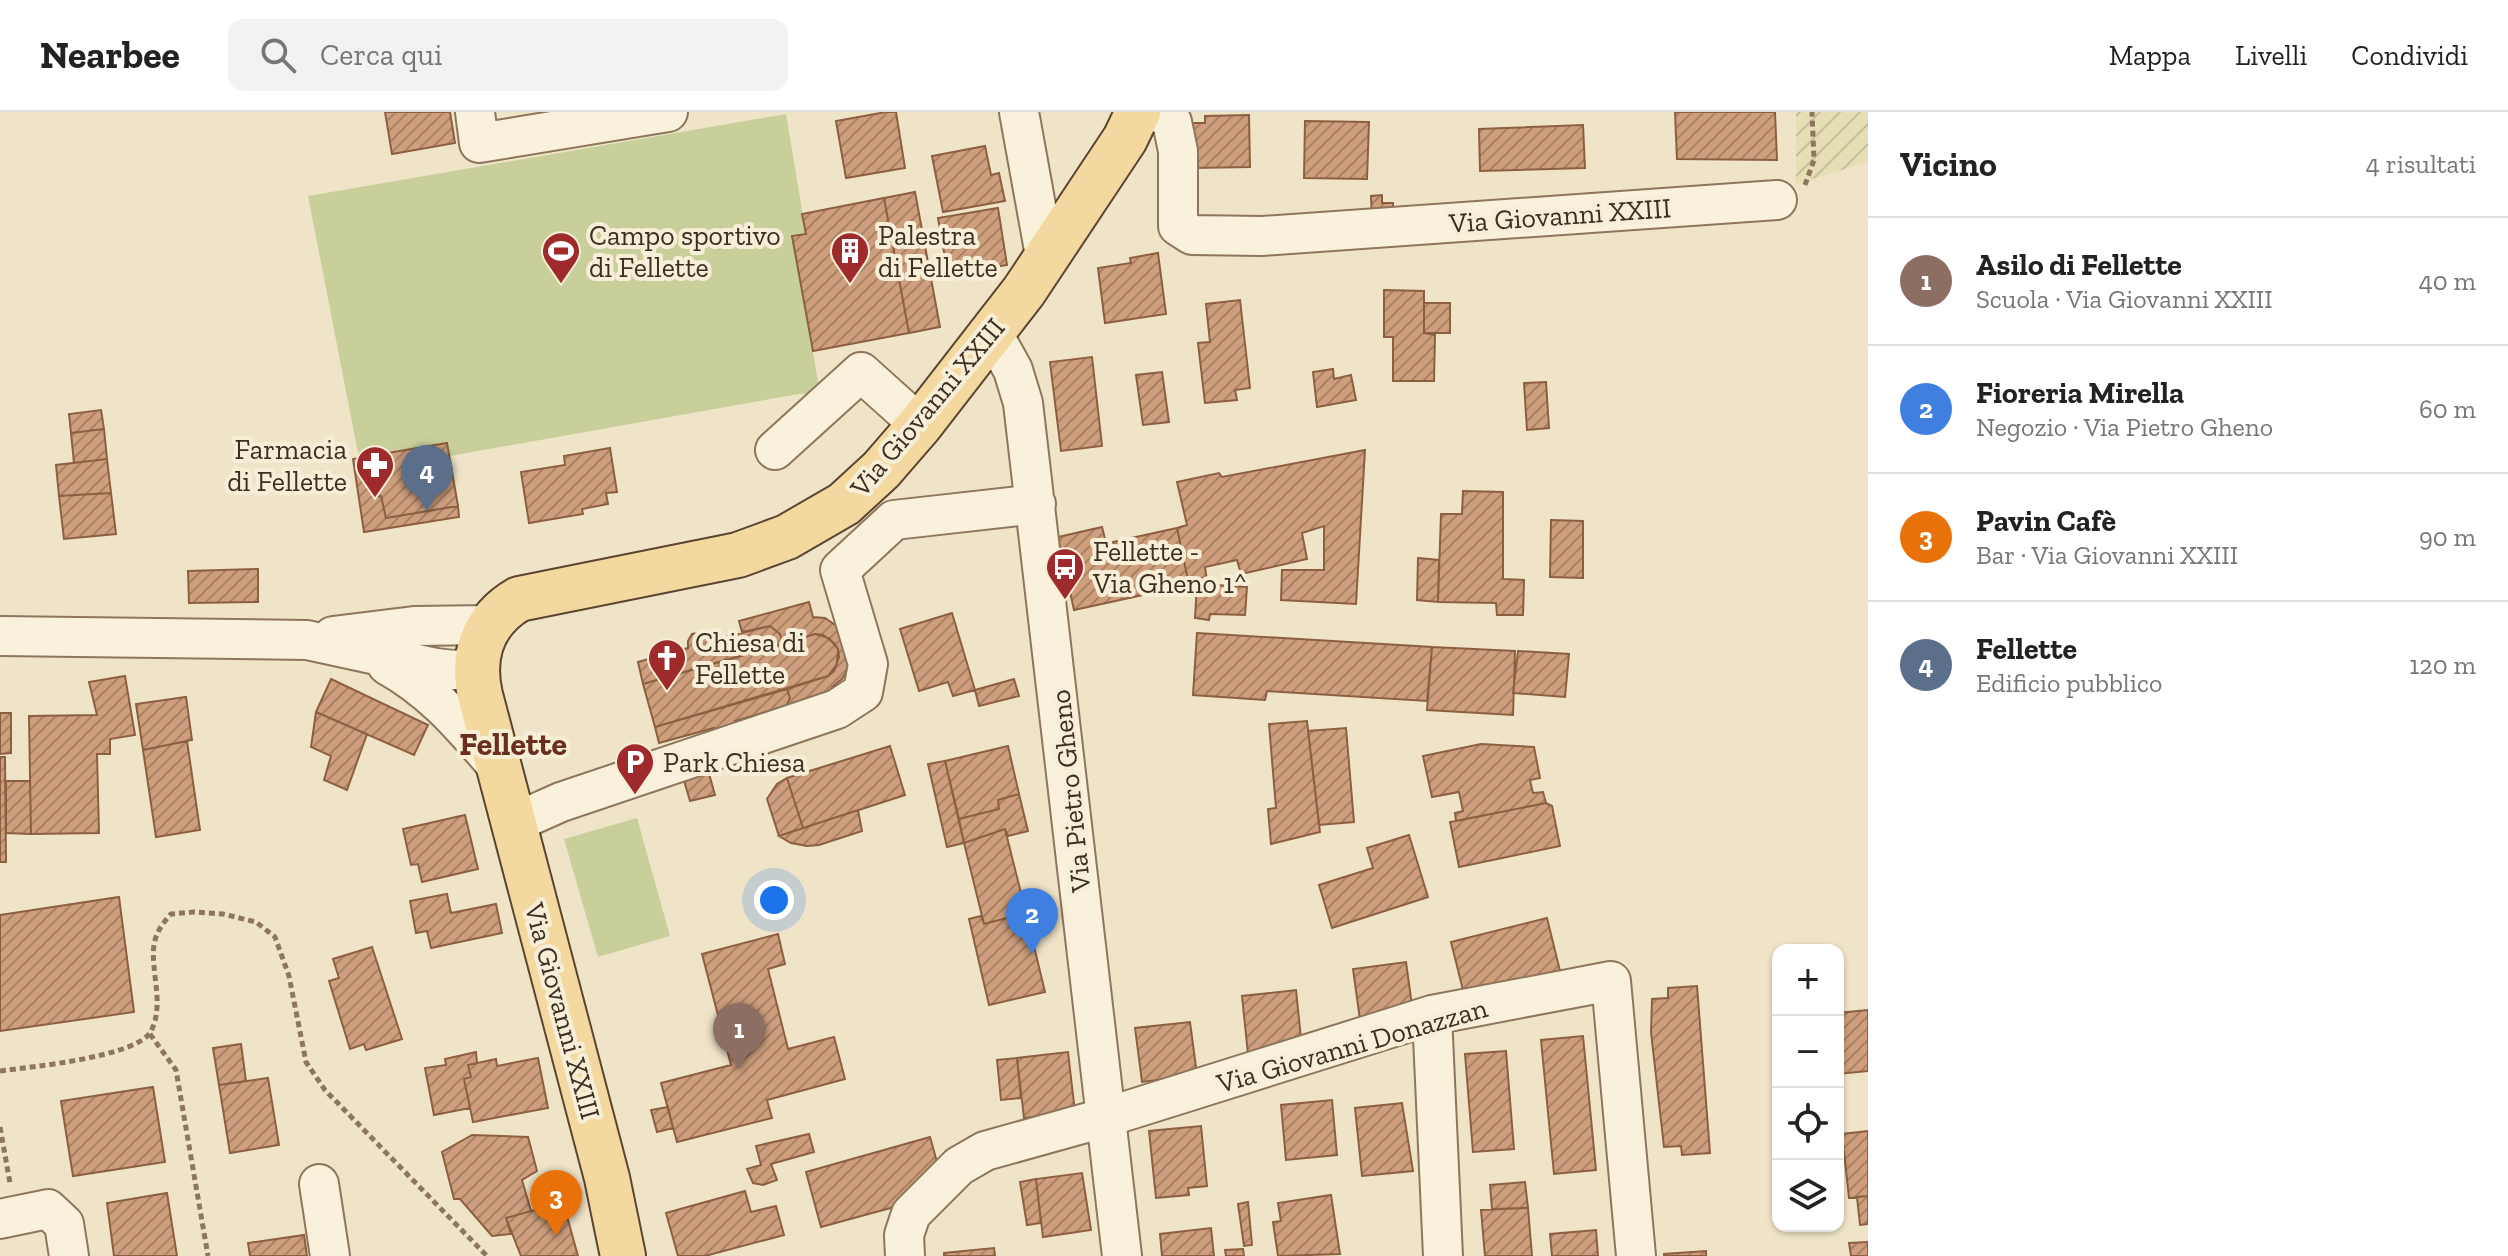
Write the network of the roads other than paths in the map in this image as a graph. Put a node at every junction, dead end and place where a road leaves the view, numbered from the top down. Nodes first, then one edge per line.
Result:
1 (668, 112) edge
2 (1019, 112) edge
3 (1138, 112) edge
4 (1160, 112) edge
5 (477, 128) edge
6 (1777, 200) road end
7 (1046, 261) junction
8 (992, 332) junction
9 (920, 425) junction
10 (775, 450) dead end
11 (1036, 504) junction
12 (489, 625) junction
13 (0, 636) edge
14 (307, 640) junction
15 (363, 652) junction
16 (476, 668) junction
17 (498, 767) junction
18 (514, 823) junction
19 (1432, 1015) junction
20 (1107, 1117) junction
21 (319, 1184) dead end
22 (8, 1217) edge
23 (69, 1256) edge
24 (330, 1256) edge
25 (623, 1256) edge
26 (905, 1256) edge
27 (1122, 1256) edge
28 (1443, 1256) edge
29 (1636, 1256) edge

1 - 5 street
2 - 7 street
3 - 7 main road, Via Giovanni XXIII
4 - 6 street, Via Giovanni XXIII
7 - 8 main road, Via Giovanni XXIII
8 - 9 main road, Via Giovanni XXIII
8 - 11 street, Via Pietro Gheno
9 - 10 street
9 - 12 main road, Via Giovanni XXIII
11 - 18 street
11 - 20 street, Via Pietro Gheno
12 - 14 street
12 - 16 main road, Via Giovanni XXIII
13 - 14 street, Via Giovanni XXIII
14 - 15 street, Via Giovanni XXIII
15 - 16 street, Via Giovanni XXIII
15 - 17 street, Via Giovanni XXIII
16 - 17 main road, Via Giovanni XXIII
17 - 18 main road, Via Giovanni XXIII
18 - 25 main road, Via Giovanni XXIII
19 - 20 street, Via Giovanni Donazzan
19 - 28 street
19 - 29 street, Via Giovanni Donazzan
20 - 26 street, Via Giovanni Donazzan
20 - 27 street, Via Pietro Gheno
21 - 24 street
22 - 23 street

